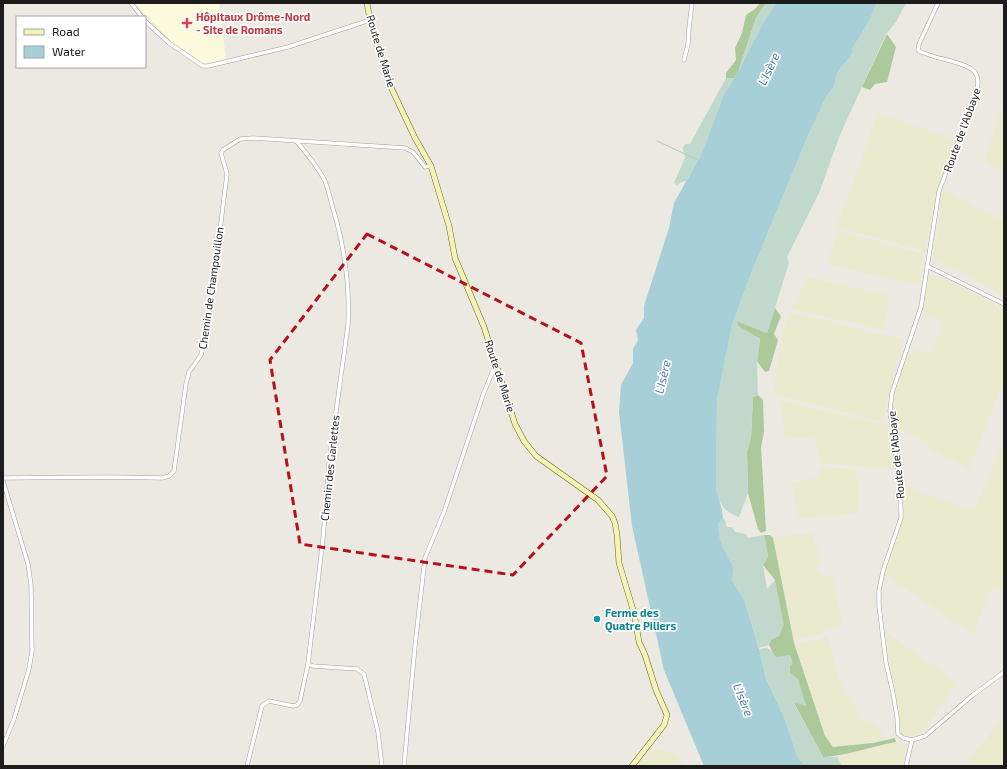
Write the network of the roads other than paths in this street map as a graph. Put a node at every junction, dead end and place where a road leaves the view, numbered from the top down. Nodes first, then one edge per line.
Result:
1 (131, 3) edge
2 (367, 3) edge
3 (692, 3) edge
4 (938, 3) edge
5 (141, 16) edge
6 (370, 20) junction
7 (146, 22) edge
8 (684, 60) dead end
9 (296, 142) junction
10 (431, 166) junction
11 (927, 266) junction
12 (1004, 304) edge
13 (496, 362) junction
14 (3, 480) edge
15 (308, 664) junction
16 (1004, 672) edge
17 (912, 740) junction
18 (3, 746) edge
19 (246, 766) edge
20 (382, 766) edge
21 (404, 766) edge
22 (632, 766) edge
23 (906, 766) edge

1 - 5 street
2 - 6 street, Route de Marie
3 - 8 street
4 - 11 street, Route de l'Abbaye
6 - 7 street
6 - 10 street, Route de Marie
9 - 10 street
9 - 14 street, Chemin de Champouillon
9 - 15 street, Chemin des Garlettes
10 - 13 street, Route de Marie
11 - 12 street
11 - 17 street, Route de l'Abbaye
13 - 21 street
13 - 22 street, Route de Marie
14 - 18 street
15 - 19 street, Chemin des Garlettes
15 - 20 street
16 - 17 street
17 - 23 street

